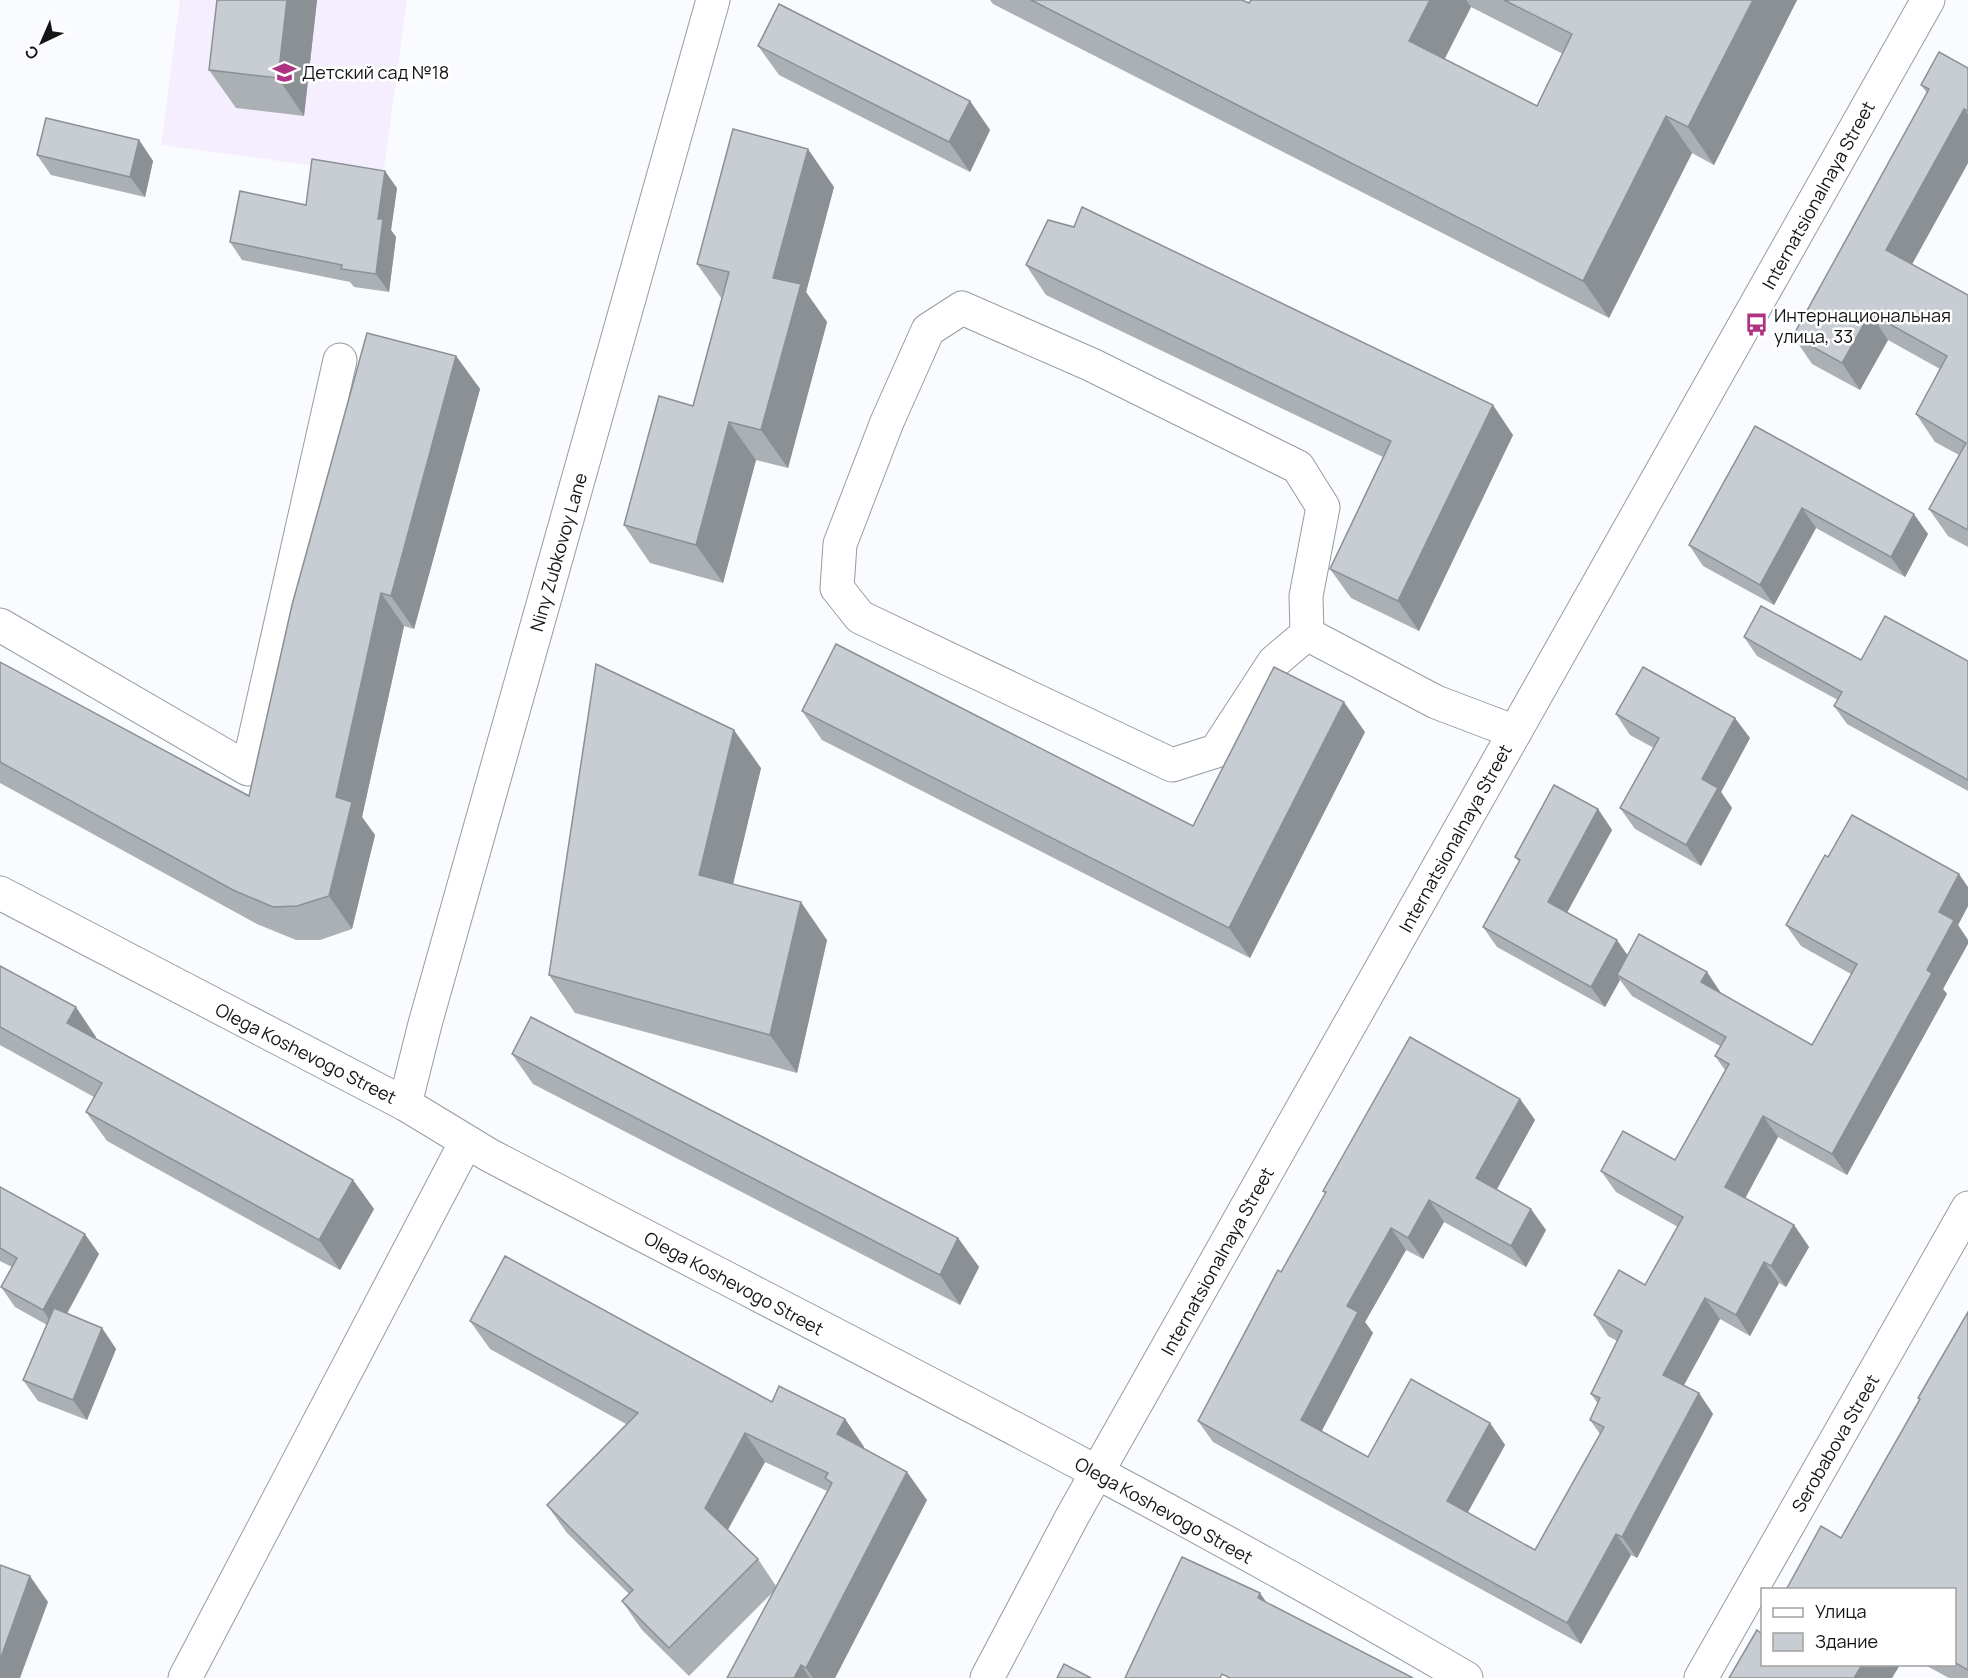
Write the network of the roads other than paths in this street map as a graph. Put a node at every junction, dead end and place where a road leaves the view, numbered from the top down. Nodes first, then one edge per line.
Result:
1 (713, 0) edge
2 (1928, 0) edge
3 (340, 360) dead end
4 (0, 625) edge
5 (1307, 634) junction
6 (1515, 732) junction
7 (0, 893) edge
8 (405, 1104) junction
9 (466, 1142) junction
10 (1968, 1208) edge
11 (1097, 1472) junction
12 (185, 1678) edge
13 (987, 1678) edge
14 (1466, 1678) edge
15 (1701, 1678) edge

1 - 8 street, Niny Zubkovoy Lane
2 - 6 street, Internatsionalnaya Street
3 - 4 street
5 - 5 street
5 - 6 street
6 - 11 street, Internatsionalnaya Street
7 - 8 street, Olega Koshevogo Street
8 - 9 street, Olega Koshevogo Street
9 - 11 street, Olega Koshevogo Street
9 - 12 street
10 - 15 street, Serobabova Street
11 - 13 street, Internatsionalnaya Street
11 - 14 street, Olega Koshevogo Street

